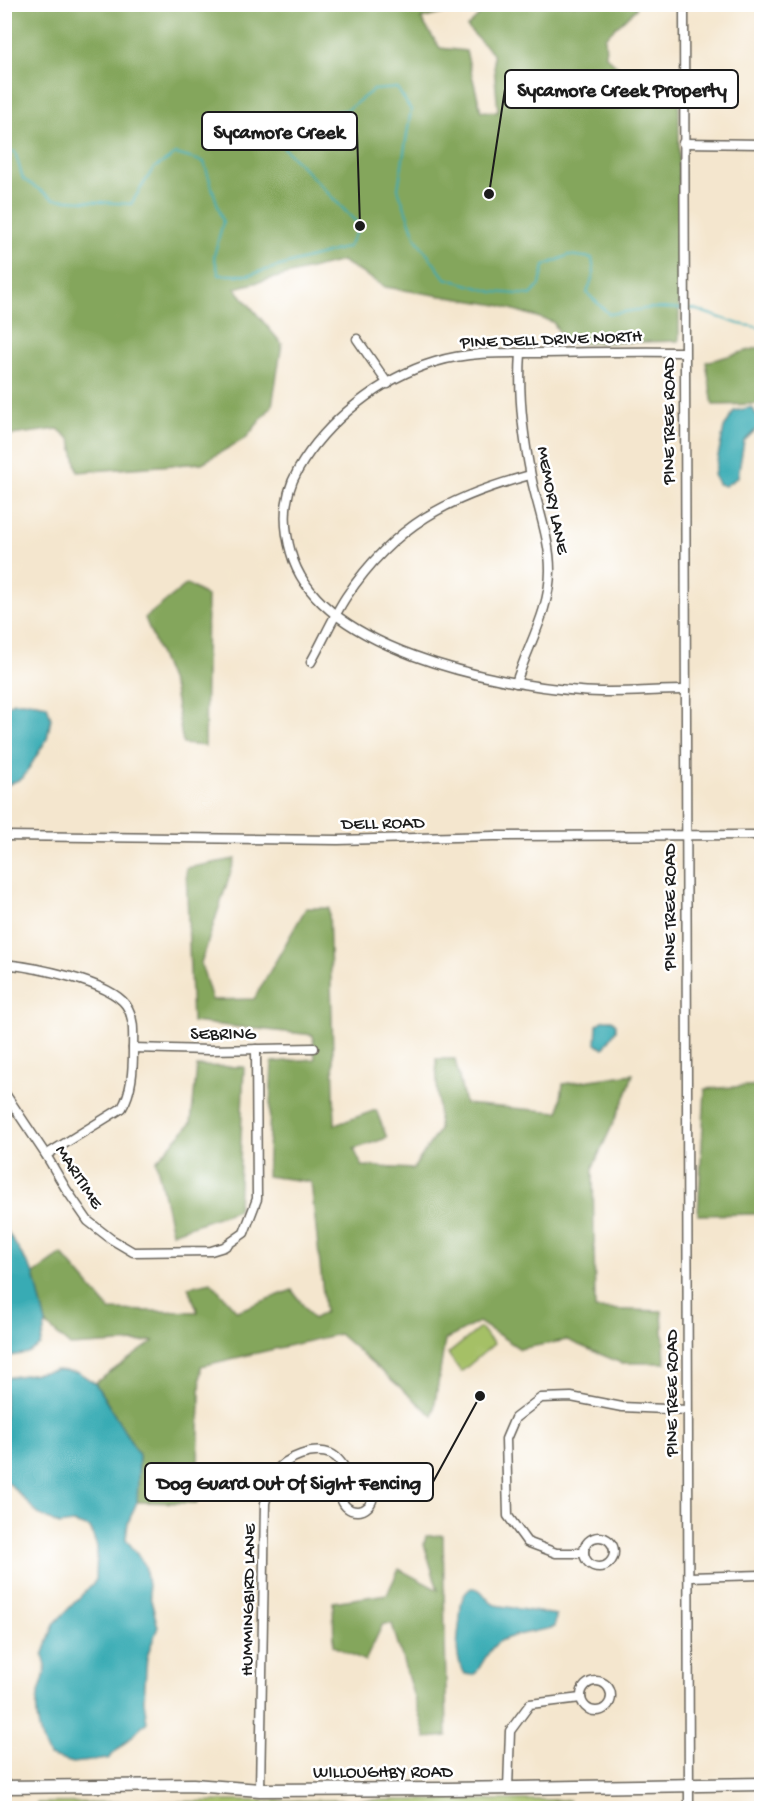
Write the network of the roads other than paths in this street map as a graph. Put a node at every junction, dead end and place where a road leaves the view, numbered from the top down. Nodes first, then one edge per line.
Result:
1 (684, 4) edge
2 (683, 143) junction
3 (762, 144) edge
4 (357, 339) dead end
5 (684, 352) junction
6 (521, 353) junction
7 (388, 384) junction
8 (530, 475) junction
9 (336, 616) junction
10 (311, 662) dead end
11 (516, 683) junction
12 (686, 690) junction
13 (4, 836) edge
14 (686, 836) junction
15 (762, 836) edge
16 (4, 964) edge
17 (133, 1048) junction
18 (314, 1048) dead end
19 (256, 1049) junction
20 (4, 1092) edge
21 (46, 1155) junction
22 (687, 1410) junction
23 (351, 1479) dead end
24 (584, 1553) dead end
25 (762, 1575) edge
26 (690, 1577) junction
27 (581, 1698) dead end
28 (689, 1784) junction
29 (762, 1784) edge
30 (4, 1787) edge
31 (508, 1788) junction
32 (260, 1790) junction
33 (689, 1809) edge

1 - 2 street, PINE TREE ROAD
2 - 3 street
2 - 5 street, PINE TREE ROAD
4 - 7 street
5 - 6 street, PINE DELL DRIVE NORTH
5 - 12 street, PINE TREE ROAD
6 - 7 street, PINE DELL DRIVE NORTH
6 - 8 street, MEMORY LANE
7 - 9 street, PINE DELL DRIVE NORTH
8 - 9 street
8 - 11 street, MEMORY LANE
9 - 10 street
9 - 11 street
11 - 12 street
12 - 14 street, PINE TREE ROAD
13 - 14 street, DELL ROAD
14 - 15 street, DELL ROAD
14 - 22 street, PINE TREE ROAD
16 - 17 street
17 - 19 street, SEBRING
17 - 21 street
18 - 19 street, SEBRING
19 - 21 street, MARITIME
20 - 21 street, MARITIME
22 - 24 street
22 - 26 street, PINE TREE ROAD
23 - 32 street, HUMMINGBIRD LANE
25 - 26 street
26 - 28 street, PINE TREE ROAD
27 - 31 street
28 - 29 street, WILLOUGHBY ROAD
28 - 31 street, WILLOUGHBY ROAD
28 - 33 street, PINE TREE ROAD
30 - 32 street, WILLOUGHBY ROAD
31 - 32 street, WILLOUGHBY ROAD

